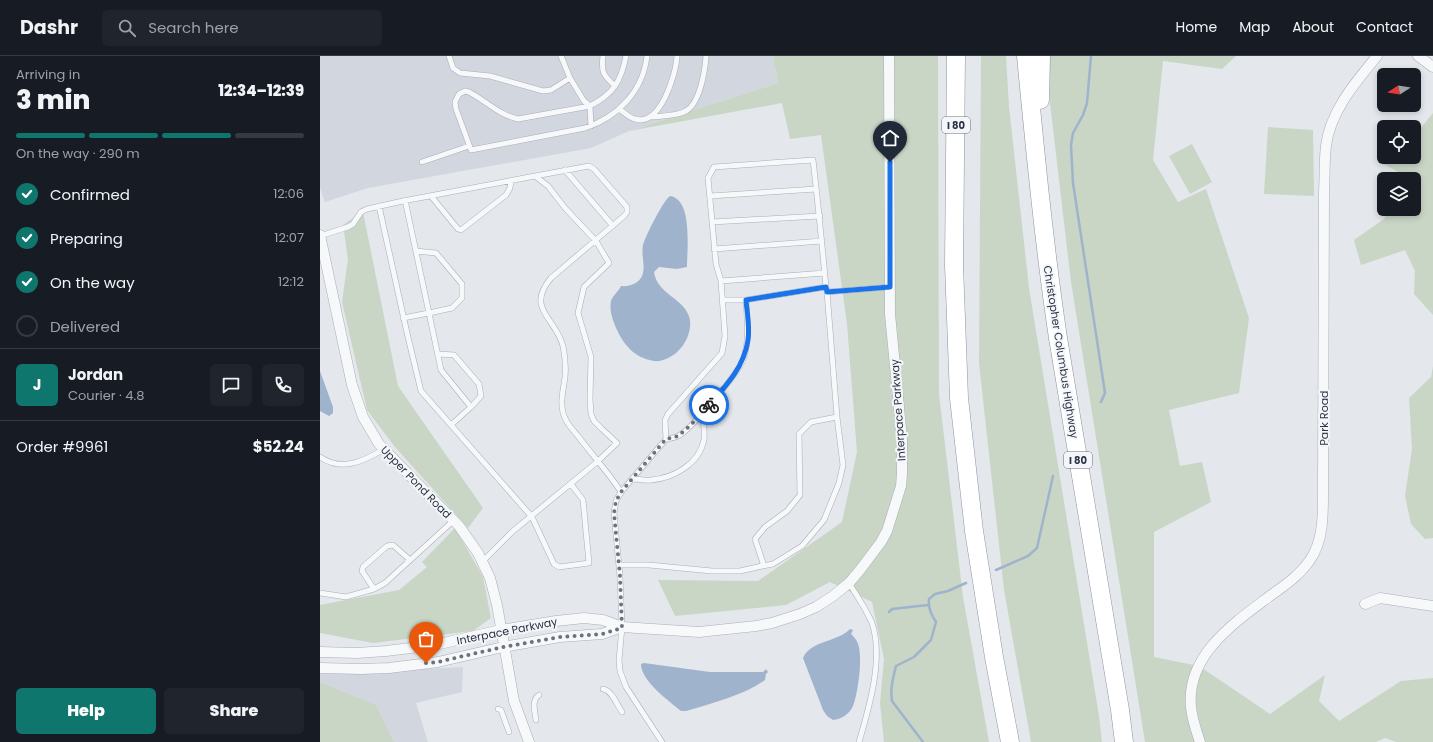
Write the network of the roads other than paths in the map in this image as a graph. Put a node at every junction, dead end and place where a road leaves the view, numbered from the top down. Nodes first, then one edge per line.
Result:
1 (449, 56) edge
2 (561, 56) edge
3 (603, 56) edge
4 (626, 56) edge
5 (647, 56) edge
6 (677, 56) edge
7 (706, 56) edge
8 (889, 56) edge
9 (947, 56) edge
10 (956, 56) edge
11 (1026, 56) edge
12 (1041, 56) edge
13 (1377, 56) edge
14 (1418, 56) edge
15 (1433, 67) edge
16 (570, 78) junction
17 (615, 86) junction
18 (590, 106) junction
19 (619, 108) junction
20 (651, 117) junction
21 (591, 126) junction
22 (469, 146) junction
23 (422, 162) dead end
24 (565, 170) junction
25 (535, 176) junction
26 (1037, 178) junction
27 (511, 180) junction
28 (816, 189) junction
29 (955, 195) junction
30 (431, 196) junction
31 (710, 196) junction
32 (405, 200) junction
33 (379, 206) junction
34 (820, 216) junction
35 (712, 222) junction
36 (613, 226) junction
37 (320, 236) edge
38 (596, 241) junction
39 (822, 242) junction
40 (714, 249) junction
41 (416, 251) junction
42 (825, 273) junction
43 (721, 281) junction
44 (890, 287) junction
45 (826, 290) junction
46 (723, 300) junction
47 (746, 300) junction
48 (430, 313) junction
49 (403, 318) junction
50 (438, 354) junction
51 (471, 407) junction
52 (703, 412) junction
53 (837, 417) junction
54 (451, 425) junction
55 (666, 439) junction
56 (384, 449) junction
57 (320, 457) edge
58 (597, 462) junction
59 (633, 479) junction
60 (571, 484) junction
61 (621, 492) junction
62 (532, 517) junction
63 (453, 521) junction
64 (410, 560) junction
65 (482, 562) junction
66 (619, 565) junction
67 (762, 566) junction
68 (849, 583) junction
69 (374, 589) junction
70 (320, 593) edge
71 (1365, 604) dead end
72 (1433, 606) edge
73 (622, 628) junction
74 (500, 630) junction
75 (503, 647) junction
76 (320, 652) edge
77 (320, 668) edge
78 (603, 689) dead end
79 (539, 695) dead end
80 (498, 710) dead end
81 (622, 712) dead end
82 (536, 720) dead end
83 (509, 732) dead end
84 (529, 742) edge
85 (662, 742) edge
86 (859, 742) edge
87 (1010, 742) edge
88 (1124, 742) edge
89 (1200, 742) edge

1 - 16 lane
2 - 16 lane
3 - 17 lane
4 - 17 lane
5 - 19 lane
6 - 20 lane
7 - 20 lane
8 - 44 street, Interpace Parkway
9 - 29 highway
10 - 29 highway, I 80
11 - 26 highway, Christopher Columbus Highway / I 80
12 - 26 highway
13 - 89 street, Park Road
14 - 15 street
16 - 18 lane
17 - 18 lane
18 - 21 lane
18 - 22 lane
19 - 20 lane
19 - 21 lane
21 - 22 lane
22 - 23 lane
24 - 25 lane
24 - 36 lane
24 - 36 lane
25 - 27 lane
25 - 38 lane
26 - 88 highway, Christopher Columbus Highway / I 80
27 - 30 lane
27 - 30 lane
28 - 31 lane
28 - 31 lane
28 - 34 lane
29 - 87 highway, I 80
30 - 32 lane
31 - 35 lane
32 - 33 lane
32 - 41 lane
33 - 37 lane
33 - 49 lane
34 - 35 lane
34 - 39 lane
35 - 40 lane
36 - 38 lane
37 - 56 street, Upper Pond Road
38 - 58 lane
38 - 58 lane
39 - 40 lane
39 - 42 lane
40 - 43 lane
41 - 48 lane
41 - 48 lane
42 - 43 lane
42 - 45 lane
43 - 46 lane
44 - 45 lane
44 - 68 street, Interpace Parkway
45 - 47 lane
45 - 53 lane
46 - 47 lane
46 - 55 lane
47 - 52 lane
48 - 49 lane
48 - 50 lane
49 - 54 lane
50 - 51 lane
50 - 51 lane
51 - 54 lane
52 - 55 lane
52 - 59 lane
53 - 67 lane
53 - 67 lane
54 - 62 lane
55 - 59 lane
56 - 57 lane
56 - 63 street, Upper Pond Road
58 - 60 lane
58 - 61 lane
59 - 61 lane
60 - 62 lane
60 - 62 lane
61 - 66 lane
62 - 65 lane
63 - 64 lane
63 - 65 street, Upper Pond Road
64 - 69 lane
64 - 69 lane
65 - 74 street, Upper Pond Road
66 - 67 lane
66 - 73 lane
68 - 73 street, Interpace Parkway
68 - 86 lane
69 - 70 lane
71 - 72 street
73 - 74 street, Interpace Parkway
73 - 75 street, Interpace Parkway
73 - 85 lane
74 - 75 street, Upper Pond Road
74 - 76 street, Interpace Parkway
75 - 77 street, Interpace Parkway
75 - 84 street, Upper Pond Road
78 - 81 lane
79 - 82 lane
80 - 83 lane

